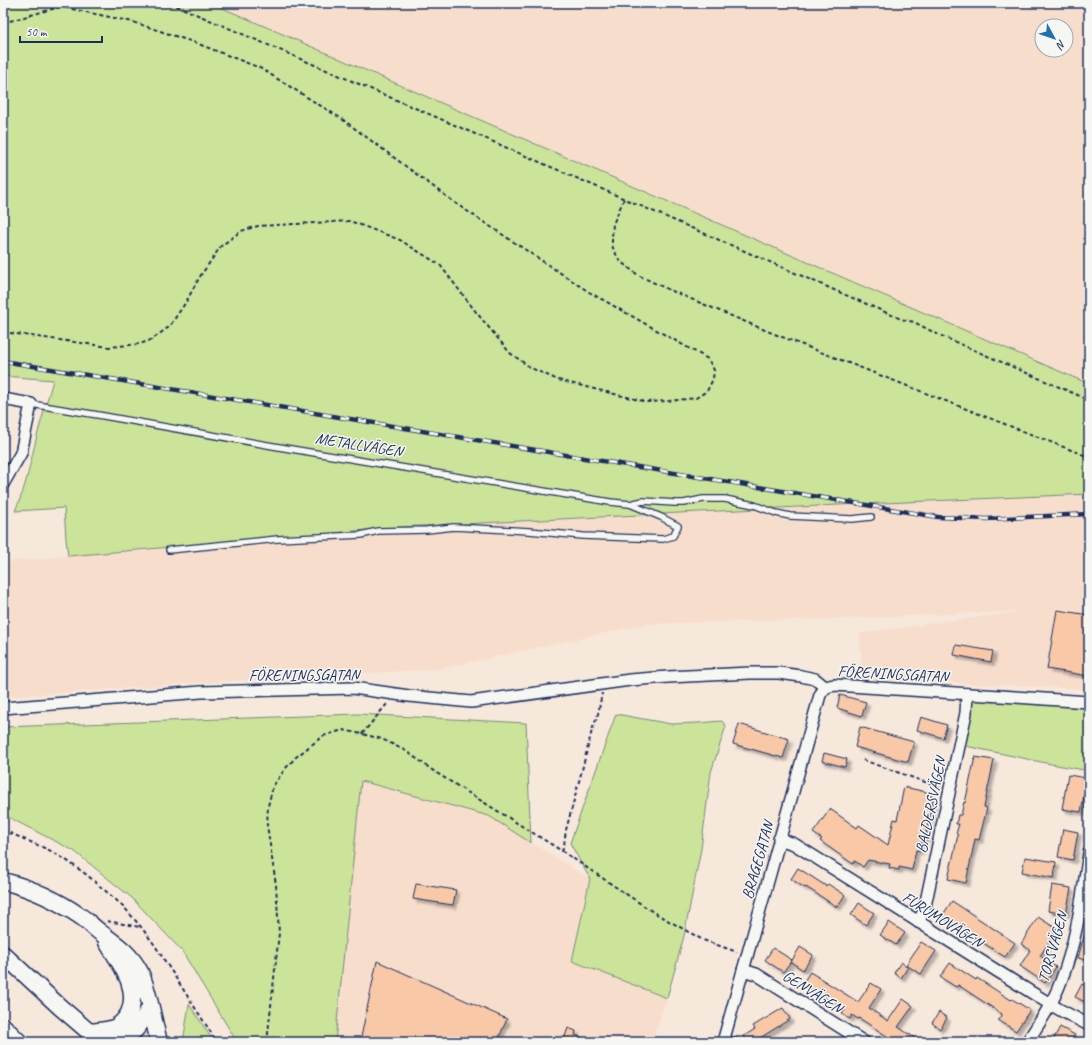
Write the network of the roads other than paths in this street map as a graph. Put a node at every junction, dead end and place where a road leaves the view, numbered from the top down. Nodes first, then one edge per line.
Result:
1 (3, 400) edge
2 (31, 404) junction
3 (3, 484) edge
4 (630, 504) junction
5 (871, 517) dead end
6 (169, 550) dead end
7 (826, 687) junction
8 (966, 694) junction
9 (1089, 702) edge
10 (3, 708) edge
11 (779, 840) junction
12 (1089, 853) edge
13 (3, 880) edge
14 (918, 922) junction
15 (102, 927) junction
16 (3, 954) edge
17 (743, 970) junction
18 (1050, 1004) junction
19 (150, 1007) junction
20 (1089, 1025) edge
21 (3, 1026) edge
22 (95, 1037) edge
23 (724, 1040) edge
24 (19, 1042) edge
25 (113, 1042) edge
26 (159, 1042) edge
27 (737, 1042) edge
28 (864, 1042) edge
29 (1027, 1042) edge

1 - 2 street, METALLVÄGEN
2 - 3 street
2 - 4 lane, METALLVÄGEN
4 - 5 lane
4 - 6 lane, METALLVÄGEN
7 - 8 street, FÖRENINGSGATAN
7 - 10 street, FÖRENINGSGATAN
7 - 11 street, BRAGEGATAN
8 - 9 street, FÖRENINGSGATAN
8 - 14 street, BALDERSVÄGEN
11 - 14 street, FURUMOVÄGEN
11 - 17 street, BRAGEGATAN
12 - 18 street, TORSVÄGEN
13 - 15 street
14 - 18 street, FURUMOVÄGEN
15 - 19 street
15 - 22 street
16 - 22 street
17 - 23 street, BRAGEGATAN
17 - 28 street, GENVÄGEN
18 - 20 street, FURUMOVÄGEN
18 - 29 street, TORSVÄGEN
19 - 25 street
19 - 26 street
21 - 24 street
23 - 27 lane

